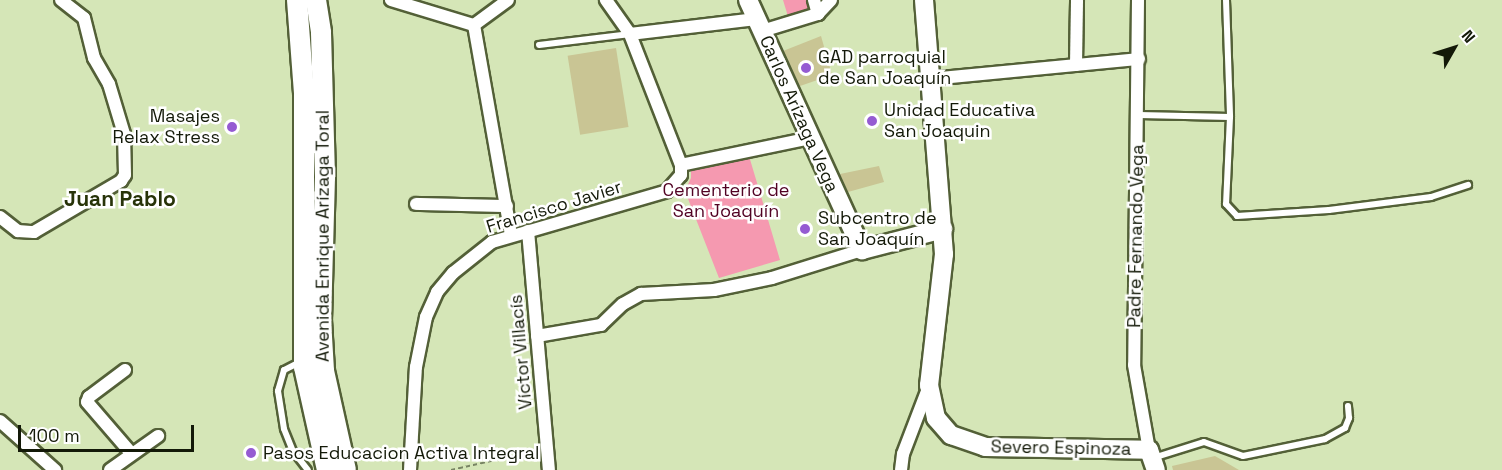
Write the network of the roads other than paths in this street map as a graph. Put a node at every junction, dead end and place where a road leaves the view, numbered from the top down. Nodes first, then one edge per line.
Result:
1 (61, 0) edge
2 (297, 0) edge
3 (316, 0) edge
4 (391, 0) edge
5 (508, 0) edge
6 (606, 0) edge
7 (748, 0) edge
8 (814, 0) edge
9 (831, 0) edge
10 (924, 0) edge
11 (1077, 0) edge
12 (1138, 0) edge
13 (1226, 0) edge
14 (818, 14) junction
15 (474, 25) junction
16 (759, 25) junction
17 (630, 34) junction
18 (539, 45) dead end
19 (1139, 59) junction
20 (1076, 65) junction
21 (931, 79) junction
22 (1139, 115) junction
23 (1230, 117) junction
24 (810, 138) junction
25 (681, 165) junction
26 (1468, 185) dead end
27 (416, 204) dead end
28 (507, 206) junction
29 (0, 218) edge
30 (943, 229) junction
31 (528, 231) junction
32 (511, 235) junction
33 (862, 250) junction
34 (537, 336) junction
35 (304, 361) junction
36 (125, 370) dead end
37 (929, 385) junction
38 (1348, 406) dead end
39 (0, 421) edge
40 (158, 436) dead end
41 (131, 453) junction
42 (1152, 460) edge
43 (55, 470) edge
44 (110, 470) edge
45 (308, 470) edge
46 (327, 470) edge
47 (346, 470) edge
48 (410, 470) edge
49 (549, 470) edge
50 (901, 470) edge

1 - 29 street
2 - 35 main road, Avenida Enrique Arízaga Toral
3 - 47 main road, Avenida Enrique Arízaga Toral
4 - 15 street
5 - 15 street
6 - 17 street
7 - 16 street, Carlos Arízaga Vega
8 - 14 street
9 - 14 street
10 - 21 street, Severo Espinoza
11 - 20 street
12 - 19 street, Padre Fernando Vega
13 - 23 lane
14 - 16 street
15 - 28 street
16 - 17 street
16 - 24 street, Carlos Arízaga Vega
17 - 18 lane
17 - 25 street
19 - 20 street
19 - 22 street, Padre Fernando Vega
20 - 21 street
21 - 30 street, Severo Espinoza
22 - 23 lane
22 - 42 street, Padre Fernando Vega
23 - 26 lane
24 - 25 street
24 - 33 street, Carlos Arízaga Vega
25 - 31 street, Francisco Javier
27 - 28 street
28 - 32 street
30 - 33 street
30 - 37 street, Severo Espinoza
31 - 32 street, Francisco Javier
31 - 34 street, Víctor Villacís
32 - 48 street, Francisco Javier
33 - 34 street
34 - 49 street, Víctor Villacís
35 - 45 lane
35 - 46 main road, Avenida Enrique Arízaga Toral
36 - 41 street
37 - 42 street, Severo Espinoza
37 - 50 street
38 - 42 lane
39 - 43 street
40 - 41 street
41 - 44 street

